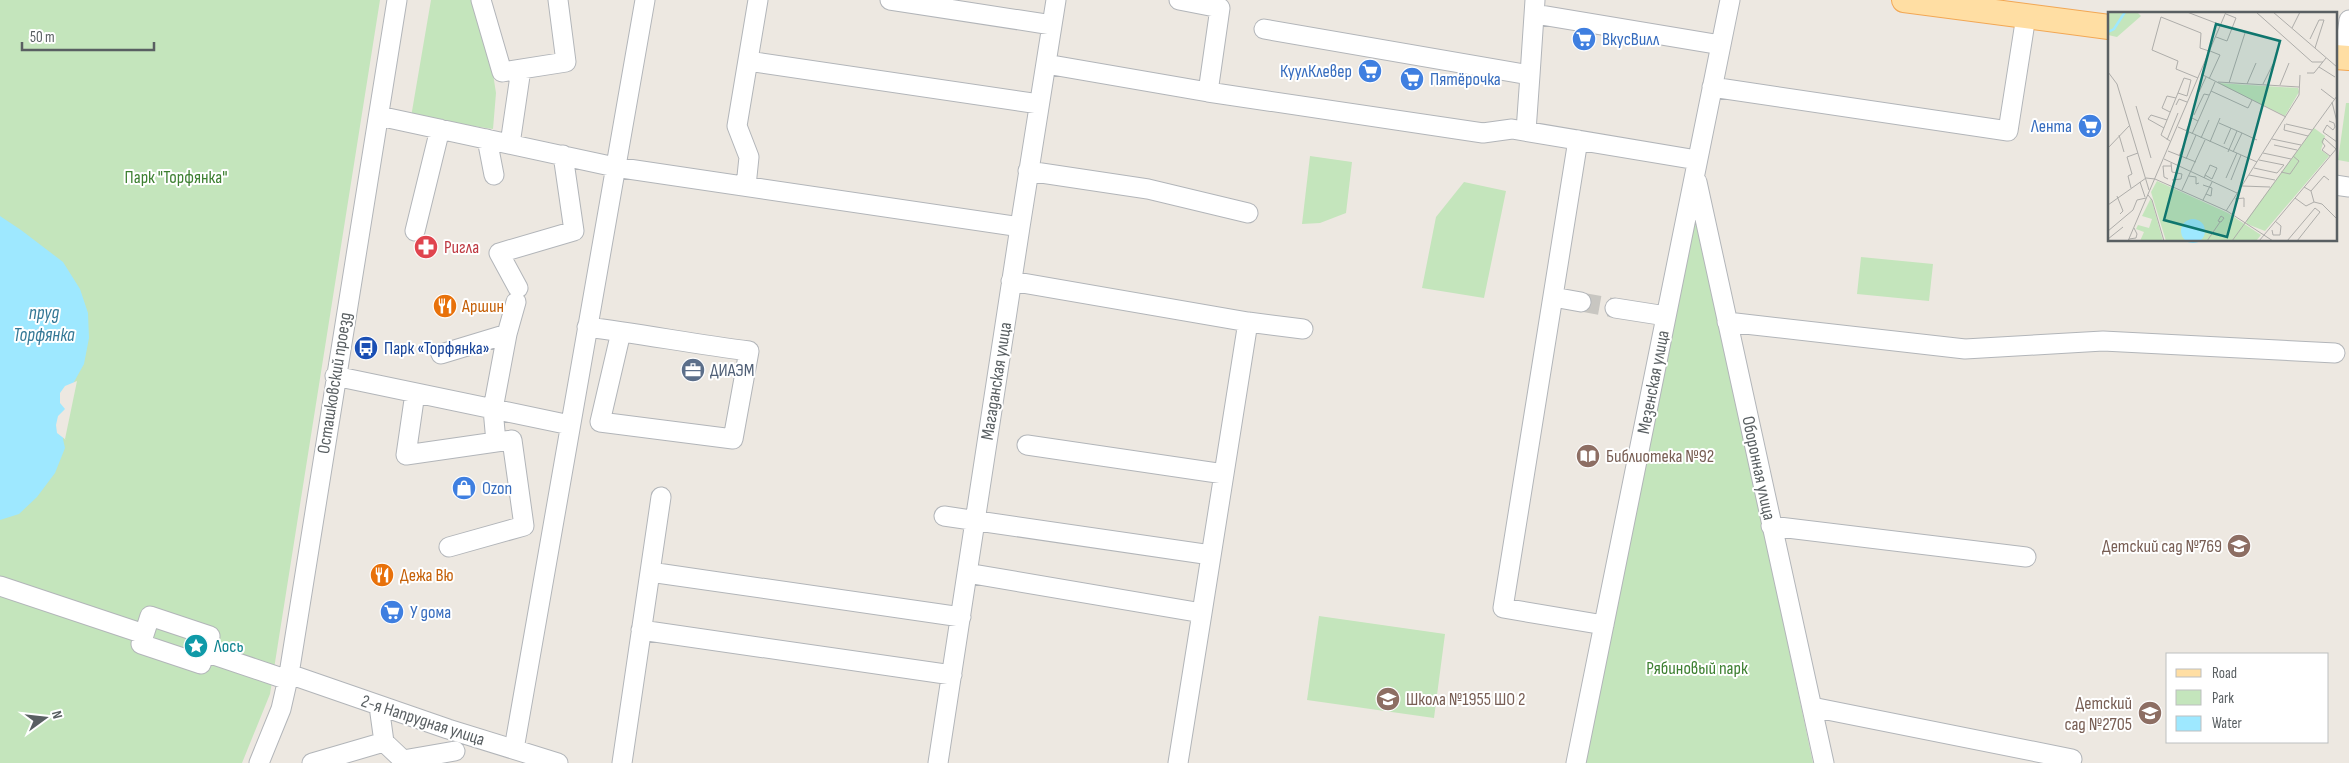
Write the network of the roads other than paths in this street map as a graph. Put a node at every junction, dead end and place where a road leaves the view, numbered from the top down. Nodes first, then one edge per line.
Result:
1 (397, 0) edge
2 (482, 0) edge
3 (558, 0) edge
4 (645, 0) edge
5 (758, 0) edge
6 (890, 0) edge
7 (1056, 0) edge
8 (1179, 0) edge
9 (1730, 0) edge
10 (1904, 0) edge
11 (1535, 7) edge
12 (2018, 10) edge
13 (2349, 20) edge
14 (1052, 25) junction
15 (2108, 27) edge
16 (1264, 29) dead end
17 (1721, 44) junction
18 (2343, 58) edge
19 (748, 62) junction
20 (1046, 64) junction
21 (521, 69) junction
22 (1530, 75) junction
23 (1712, 87) junction
24 (1208, 92) junction
25 (1039, 104) junction
26 (378, 116) junction
27 (440, 129) junction
28 (1526, 131) junction
29 (487, 139) junction
30 (1578, 140) junction
31 (510, 144) junction
32 (563, 155) junction
33 (615, 166) junction
34 (1696, 167) junction
35 (1028, 171) junction
36 (494, 175) dead end
37 (2336, 185) edge
38 (746, 186) junction
39 (2349, 187) edge
40 (1248, 213) dead end
41 (1020, 227) junction
42 (415, 231) dead end
43 (1011, 281) junction
44 (1553, 297) junction
45 (1581, 302) tunnel mouth
46 (1615, 308) tunnel mouth
47 (1666, 316) junction
48 (1248, 322) junction
49 (1727, 322) junction
50 (587, 327) junction
51 (1303, 328) dead end
52 (621, 332) junction
53 (507, 334) junction
54 (2335, 353) dead end
55 (441, 354) dead end
56 (335, 376) junction
57 (415, 392) junction
58 (493, 409) junction
59 (570, 425) junction
60 (496, 442) junction
61 (1027, 445) dead end
62 (1224, 474) junction
63 (661, 497) dead end
64 (555, 516) junction
65 (944, 516) dead end
66 (975, 520) junction
67 (524, 526) junction
68 (1771, 526) junction
69 (449, 547) dead end
70 (1211, 555) junction
71 (2026, 557) dead end
72 (650, 572) junction
73 (967, 573) junction
74 (0, 586) edge
75 (1202, 613) junction
76 (960, 617) junction
77 (1604, 625) junction
78 (641, 630) junction
79 (144, 634) junction
80 (205, 652) junction
81 (952, 675) junction
82 (288, 677) junction
83 (379, 706) junction
84 (1812, 707) junction
85 (448, 729) junction
86 (384, 742) junction
87 (514, 750) junction
88 (457, 757) edge
89 (2072, 759) dead end
90 (259, 763) edge
91 (312, 763) edge
92 (558, 763) edge
93 (622, 763) edge
94 (938, 763) edge
95 (1178, 763) edge
96 (1576, 763) edge
97 (1824, 763) edge

1 - 26 street, Осташковский проезд
2 - 21 street
3 - 21 street
4 - 33 street
5 - 19 street
6 - 14 street
7 - 14 street, Магаданская улица
8 - 24 street
9 - 17 street, Мезенская улица
10 - 12 main road
11 - 17 street
11 - 22 street
12 - 15 main road
12 - 23 street
13 - 18 street
14 - 20 street, Магаданская улица
16 - 22 street
17 - 23 street, Мезенская улица
19 - 25 street
19 - 38 street
20 - 24 street
20 - 25 street, Магаданская улица
21 - 31 street
22 - 28 street
23 - 34 street, Мезенская улица
24 - 28 street
25 - 35 street, Магаданская улица
26 - 27 street
26 - 56 street, Осташковский проезд
27 - 29 street
27 - 42 street
28 - 30 street
29 - 31 street
29 - 36 street
30 - 34 street
30 - 44 street
31 - 32 street
32 - 33 street
32 - 53 street
33 - 38 street
33 - 50 street
34 - 47 street, Мезенская улица
34 - 49 street, Оборонная улица
35 - 40 street
35 - 41 street, Магаданская улица
37 - 39 street
38 - 41 street
41 - 43 street, Магаданская улица
43 - 48 street
43 - 66 street, Магаданская улица
44 - 45 street
44 - 77 street
46 - 47 street
47 - 77 street, Мезенская улица
48 - 51 street
48 - 62 street
49 - 54 street
49 - 68 street, Оборонная улица
50 - 52 street
50 - 59 street
52 - 52 street
53 - 55 street
53 - 58 street
56 - 57 street
56 - 82 street, Осташковский проезд
57 - 58 street
57 - 60 street
58 - 59 street
58 - 60 street
59 - 64 street
60 - 67 street
61 - 62 street
62 - 70 street
63 - 72 street
64 - 67 street
64 - 87 street
65 - 66 street
66 - 70 street
66 - 73 street, Магаданская улица
67 - 69 street
68 - 71 street
68 - 84 street, Оборонная улица
70 - 75 street
72 - 76 street
72 - 78 street
73 - 75 street
73 - 76 street, Магаданская улица
74 - 79 street
75 - 95 street
76 - 81 street, Магаданская улица
77 - 96 street, Мезенская улица
78 - 81 street
78 - 93 street
79 - 80 street
79 - 80 street
80 - 82 street, 2-я Напрудная улица
81 - 94 street, Магаданская улица
82 - 83 street, 2-я Напрудная улица
82 - 90 street, Осташковский проезд
83 - 85 street, 2-я Напрудная улица
83 - 86 street
84 - 89 street
84 - 97 street, Оборонная улица
85 - 87 street, 2-я Напрудная улица
85 - 88 street
86 - 88 street
86 - 91 street
87 - 92 street, 2-я Напрудная улица

